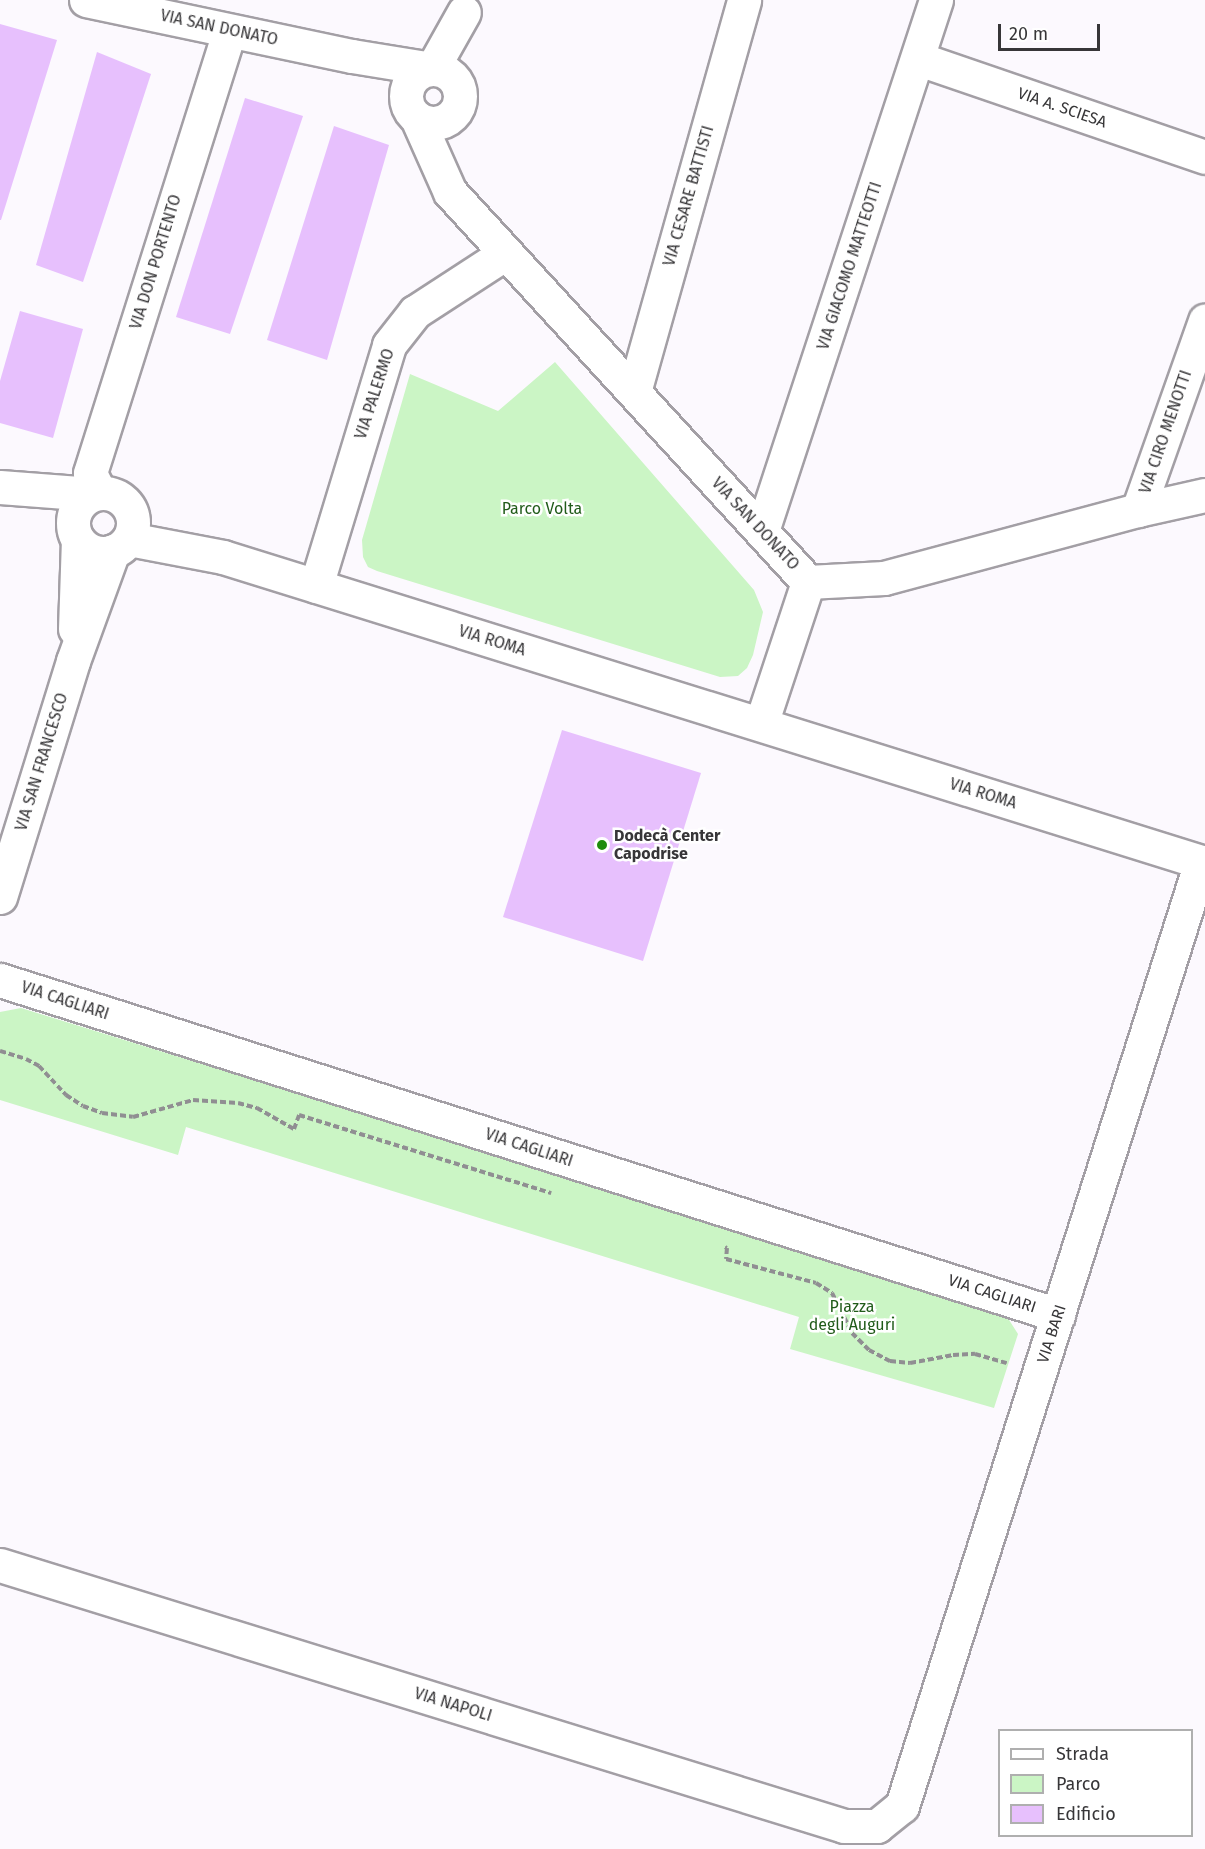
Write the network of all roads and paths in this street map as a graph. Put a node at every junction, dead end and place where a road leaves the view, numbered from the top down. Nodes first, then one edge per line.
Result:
1 (86, 0) edge
2 (744, 0) edge
3 (936, 0) edge
4 (466, 6) edge
5 (229, 31) junction
6 (352, 56) junction
7 (919, 59) junction
8 (449, 84) junction
9 (412, 106) junction
10 (1205, 157) edge
11 (450, 192) junction
12 (506, 253) junction
13 (1205, 321) edge
14 (634, 392) junction
15 (0, 488) edge
16 (1205, 495) edge
17 (105, 496) junction
18 (1138, 510) junction
19 (76, 531) junction
20 (762, 531) junction
21 (121, 545) junction
22 (223, 557) junction
23 (808, 582) junction
24 (316, 586) junction
25 (73, 661) junction
26 (761, 724) junction
27 (1203, 862) edge
28 (0, 897) edge
29 (0, 980) edge
30 (0, 1052) edge
31 (560, 1196) dead end
32 (717, 1245) dead end
33 (1058, 1315) junction
34 (1040, 1372) junction
35 (0, 1565) edge
36 (902, 1806) joint

1 - 5 street, VIA SAN DONATO
2 - 14 street, VIA CESARE BATTISTI
3 - 7 street, VIA GIACOMO MATTEOTTI
4 - 8 street
5 - 6 street, VIA SAN DONATO
5 - 17 street, VIA DON PORTENTO
6 - 8 street, VIA SAN DONATO
6 - 9 street, VIA SAN DONATO
7 - 10 street, VIA A. SCIESA
7 - 20 street, VIA GIACOMO MATTEOTTI
8 - 9 street
8 - 9 street
8 - 11 street
9 - 11 street, VIA SAN DONATO
11 - 12 street, VIA SAN DONATO
12 - 14 street, VIA SAN DONATO
12 - 24 street, VIA PALERMO
13 - 18 street, VIA CIRO MENOTTI
14 - 20 street, VIA SAN DONATO
15 - 17 street, VIA ROMA
15 - 19 street, VIA ROMA
16 - 18 street, VIA SAN DONATO
17 - 19 street
17 - 21 street
17 - 22 street, VIA ROMA
18 - 23 street, VIA SAN DONATO
19 - 21 street
19 - 25 street, VIA SAN FRANCESCO
20 - 23 street, VIA SAN DONATO
21 - 22 street, VIA ROMA
21 - 25 street, VIA SAN FRANCESCO
22 - 24 street, VIA ROMA
23 - 26 street
24 - 26 street, VIA ROMA
25 - 28 street, VIA SAN FRANCESCO
26 - 27 street, VIA ROMA
27 - 33 street, VIA BARI
29 - 33 street, VIA CAGLIARI
30 - 31 path
32 - 34 path
33 - 34 street, VIA BARI
34 - 36 street, VIA BARI
35 - 36 street, VIA NAPOLI

